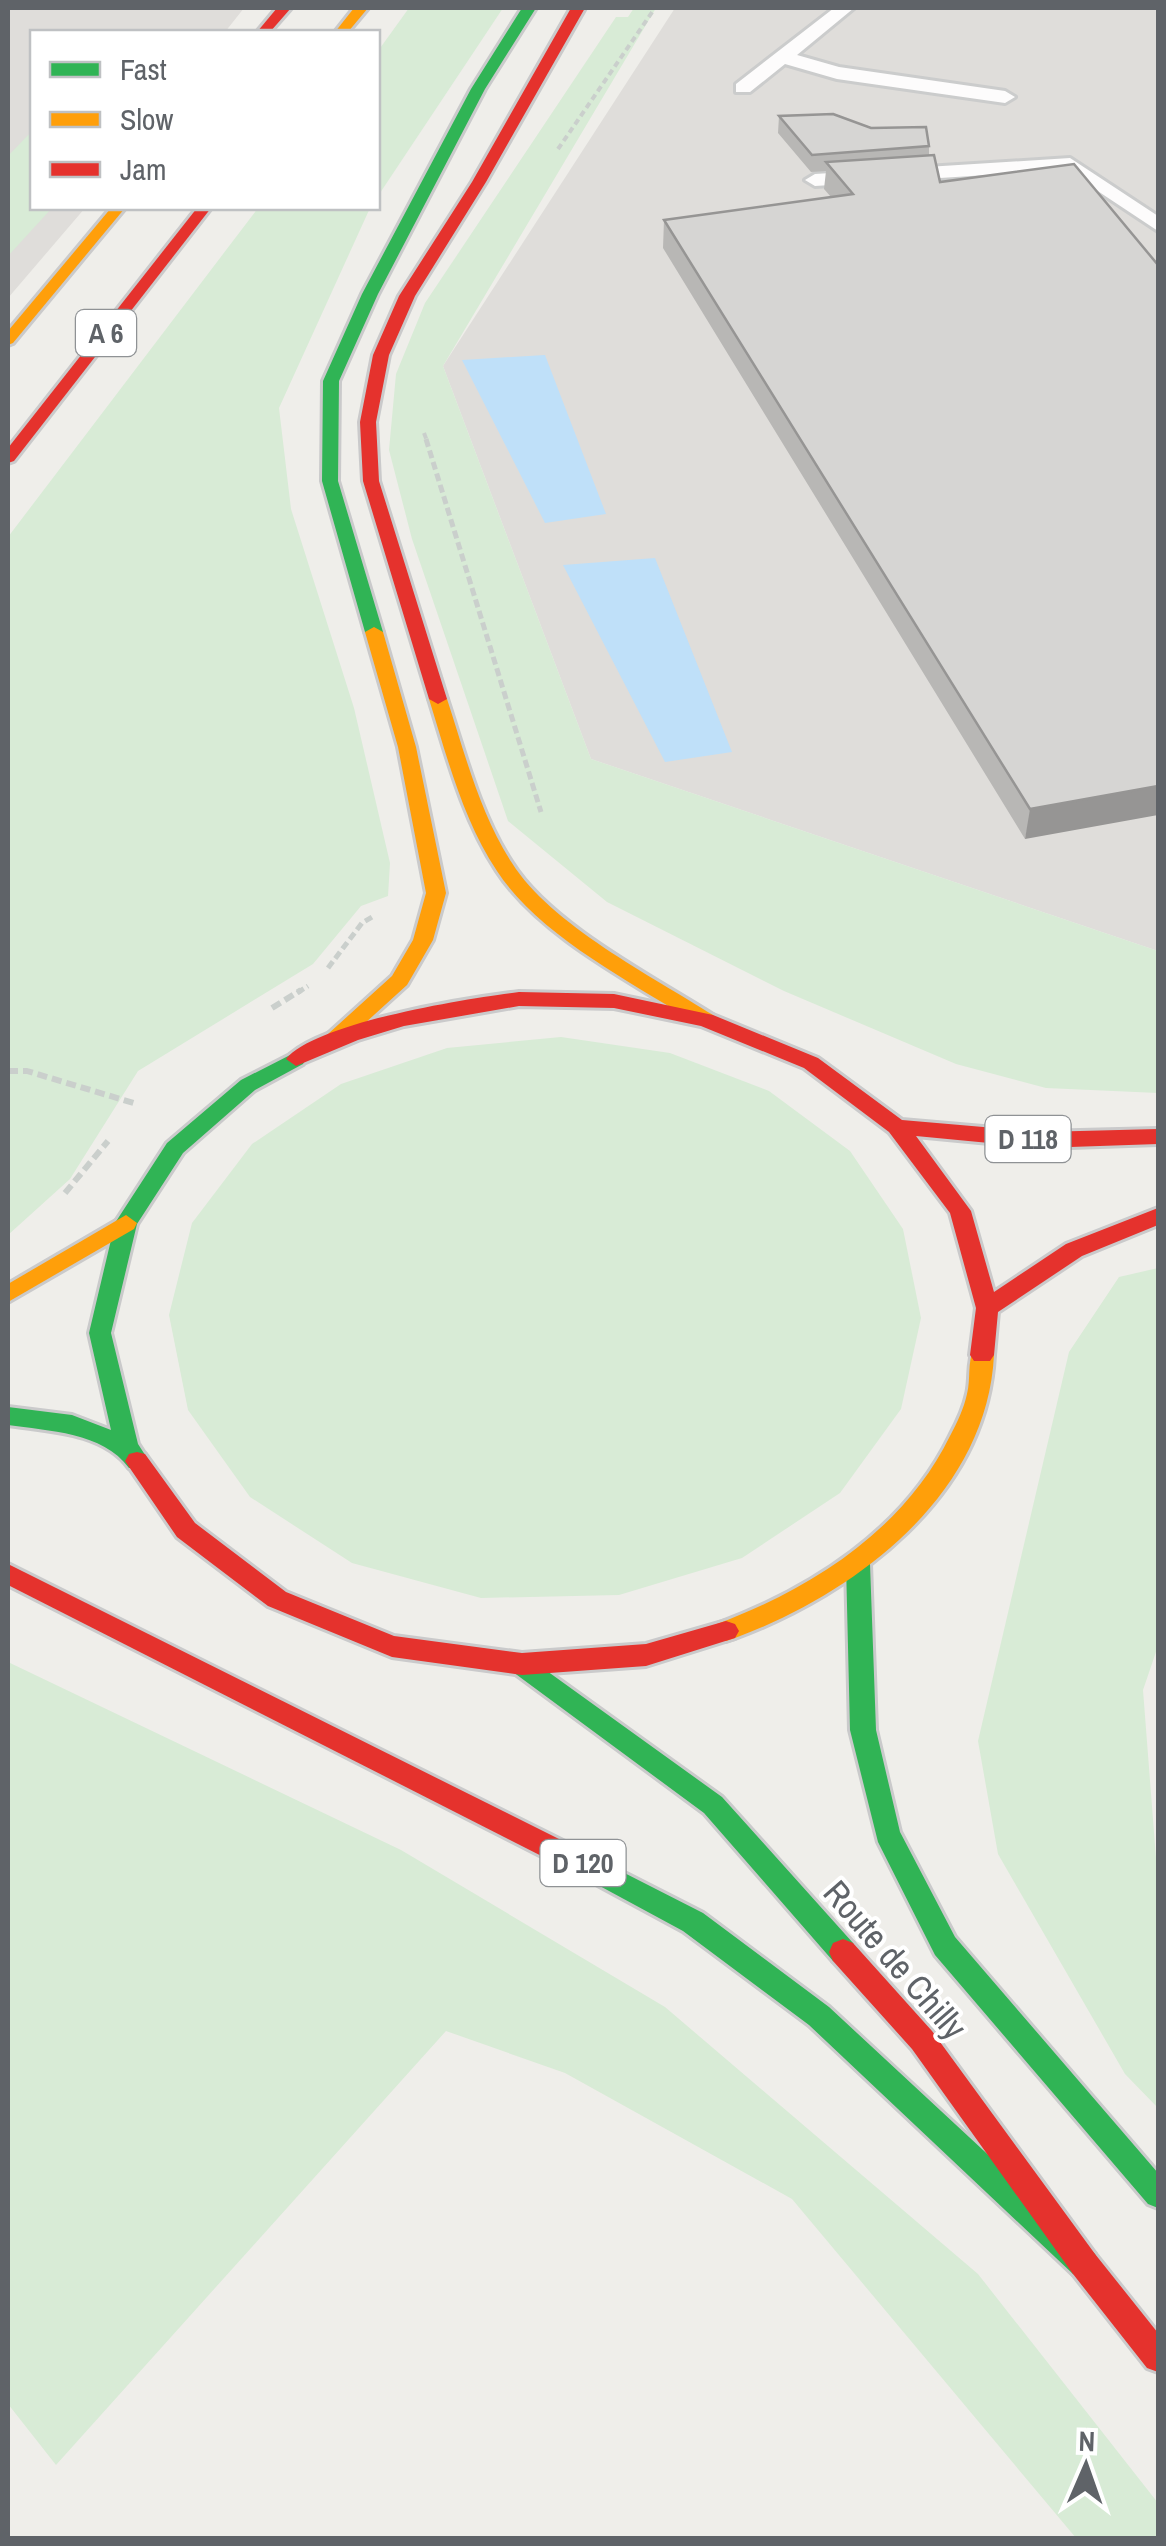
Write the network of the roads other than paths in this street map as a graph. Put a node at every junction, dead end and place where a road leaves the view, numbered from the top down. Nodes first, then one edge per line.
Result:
1 (284, 8) edge
2 (360, 8) edge
3 (529, 8) edge
4 (578, 8) edge
5 (845, 8) edge
6 (266, 30) edge
7 (343, 30) edge
8 (781, 57) junction
9 (742, 88) dead end
10 (1005, 98) dead end
11 (815, 180) edge
12 (116, 210) edge
13 (202, 210) edge
14 (1158, 225) edge
15 (8, 340) edge
16 (8, 458) edge
17 (706, 1020) junction
18 (335, 1038) junction
19 (898, 1127) junction
20 (1158, 1136) edge
21 (1158, 1216) edge
22 (126, 1223) junction
23 (8, 1294) edge
24 (987, 1308) junction
25 (8, 1416) edge
26 (126, 1448) junction
27 (858, 1564) junction
28 (8, 1574) edge
29 (522, 1664) junction
30 (1158, 2194) edge
31 (1084, 2264) junction
32 (1158, 2357) edge

1 - 6 main road
2 - 7 main road
3 - 18 main road
4 - 17 main road
5 - 8 lane
8 - 9 lane
8 - 10 lane
11 - 14 lane
12 - 15 main road, A 6
13 - 16 main road, A 6
17 - 18 main road
17 - 19 main road
18 - 22 main road
19 - 20 main road, D 118
19 - 24 main road
21 - 24 main road
22 - 23 main road
22 - 26 main road
24 - 27 main road
25 - 26 main road
26 - 29 main road
27 - 29 main road
27 - 30 main road, Route de Chilly
28 - 31 main road, D 120
29 - 31 main road, Route de Chilly
31 - 32 main road, Route de Chilly

